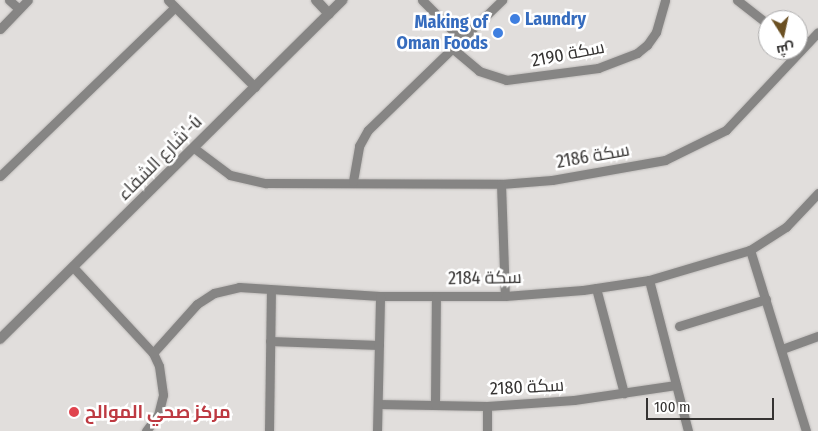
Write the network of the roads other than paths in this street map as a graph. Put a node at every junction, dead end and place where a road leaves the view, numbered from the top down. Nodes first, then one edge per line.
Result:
1 (9, 0) edge
2 (28, 0) edge
3 (316, 0) edge
4 (343, 0) edge
5 (422, 0) edge
6 (502, 0) edge
7 (665, 0) edge
8 (737, 0) edge
9 (171, 3) edge
10 (19, 10) junction
11 (329, 14) junction
12 (758, 16) edge
13 (0, 29) edge
14 (818, 32) edge
15 (461, 39) junction
16 (808, 41) edge
17 (452, 48) junction
18 (789, 60) edge
19 (255, 87) junction
20 (194, 148) junction
21 (0, 176) edge
22 (353, 181) junction
23 (501, 184) junction
24 (818, 194) edge
25 (750, 250) junction
26 (73, 267) junction
27 (649, 280) junction
28 (596, 288) junction
29 (271, 292) junction
30 (380, 296) junction
31 (436, 296) junction
32 (505, 296) junction
33 (766, 299) junction
34 (678, 326) dead end
35 (818, 336) edge
36 (0, 339) edge
37 (270, 342) junction
38 (379, 344) junction
39 (782, 349) junction
40 (153, 353) junction
41 (676, 385) junction
42 (624, 393) junction
43 (378, 404) junction
44 (434, 404) junction
45 (487, 406) junction
46 (146, 431) edge
47 (269, 431) edge
48 (377, 431) edge
49 (487, 431) edge
50 (688, 431) edge
51 (806, 431) edge

1 - 10 street
2 - 10 street
3 - 11 street
4 - 11 street, شارع الشفاء'-ú
5 - 15 street
6 - 15 street
7 - 17 street, سكة 2190
8 - 12 street
9 - 19 street
9 - 21 street
10 - 13 street
11 - 19 street, شارع الشفاء'-ú
14 - 16 street, سكة 2186
15 - 17 street
17 - 22 street
18 - 23 street, سكة 2186
19 - 20 street, شارع الشفاء'-ú
20 - 22 street, سكة 2186
20 - 26 street, شارع الشفاء'-ú
22 - 23 street, سكة 2186
23 - 32 street
24 - 25 street, سكة 2184
25 - 27 street, سكة 2184
25 - 33 street
26 - 36 street, شارع الشفاء'-ú
26 - 40 street
27 - 28 street, سكة 2184
27 - 41 street
28 - 32 street, سكة 2184
28 - 42 street
29 - 30 street, سكة 2184
29 - 37 street
29 - 40 street, سكة 2184
30 - 31 street, سكة 2184
30 - 38 street
31 - 32 street, سكة 2184
31 - 44 street
33 - 34 street
33 - 39 street
35 - 39 street
37 - 38 street
37 - 47 street
38 - 43 street
39 - 51 street
40 - 46 street
41 - 42 street, سكة 2180
41 - 50 street
42 - 45 street, سكة 2180
43 - 44 street, سكة 2180
43 - 48 street
44 - 45 street, سكة 2180
45 - 49 street

